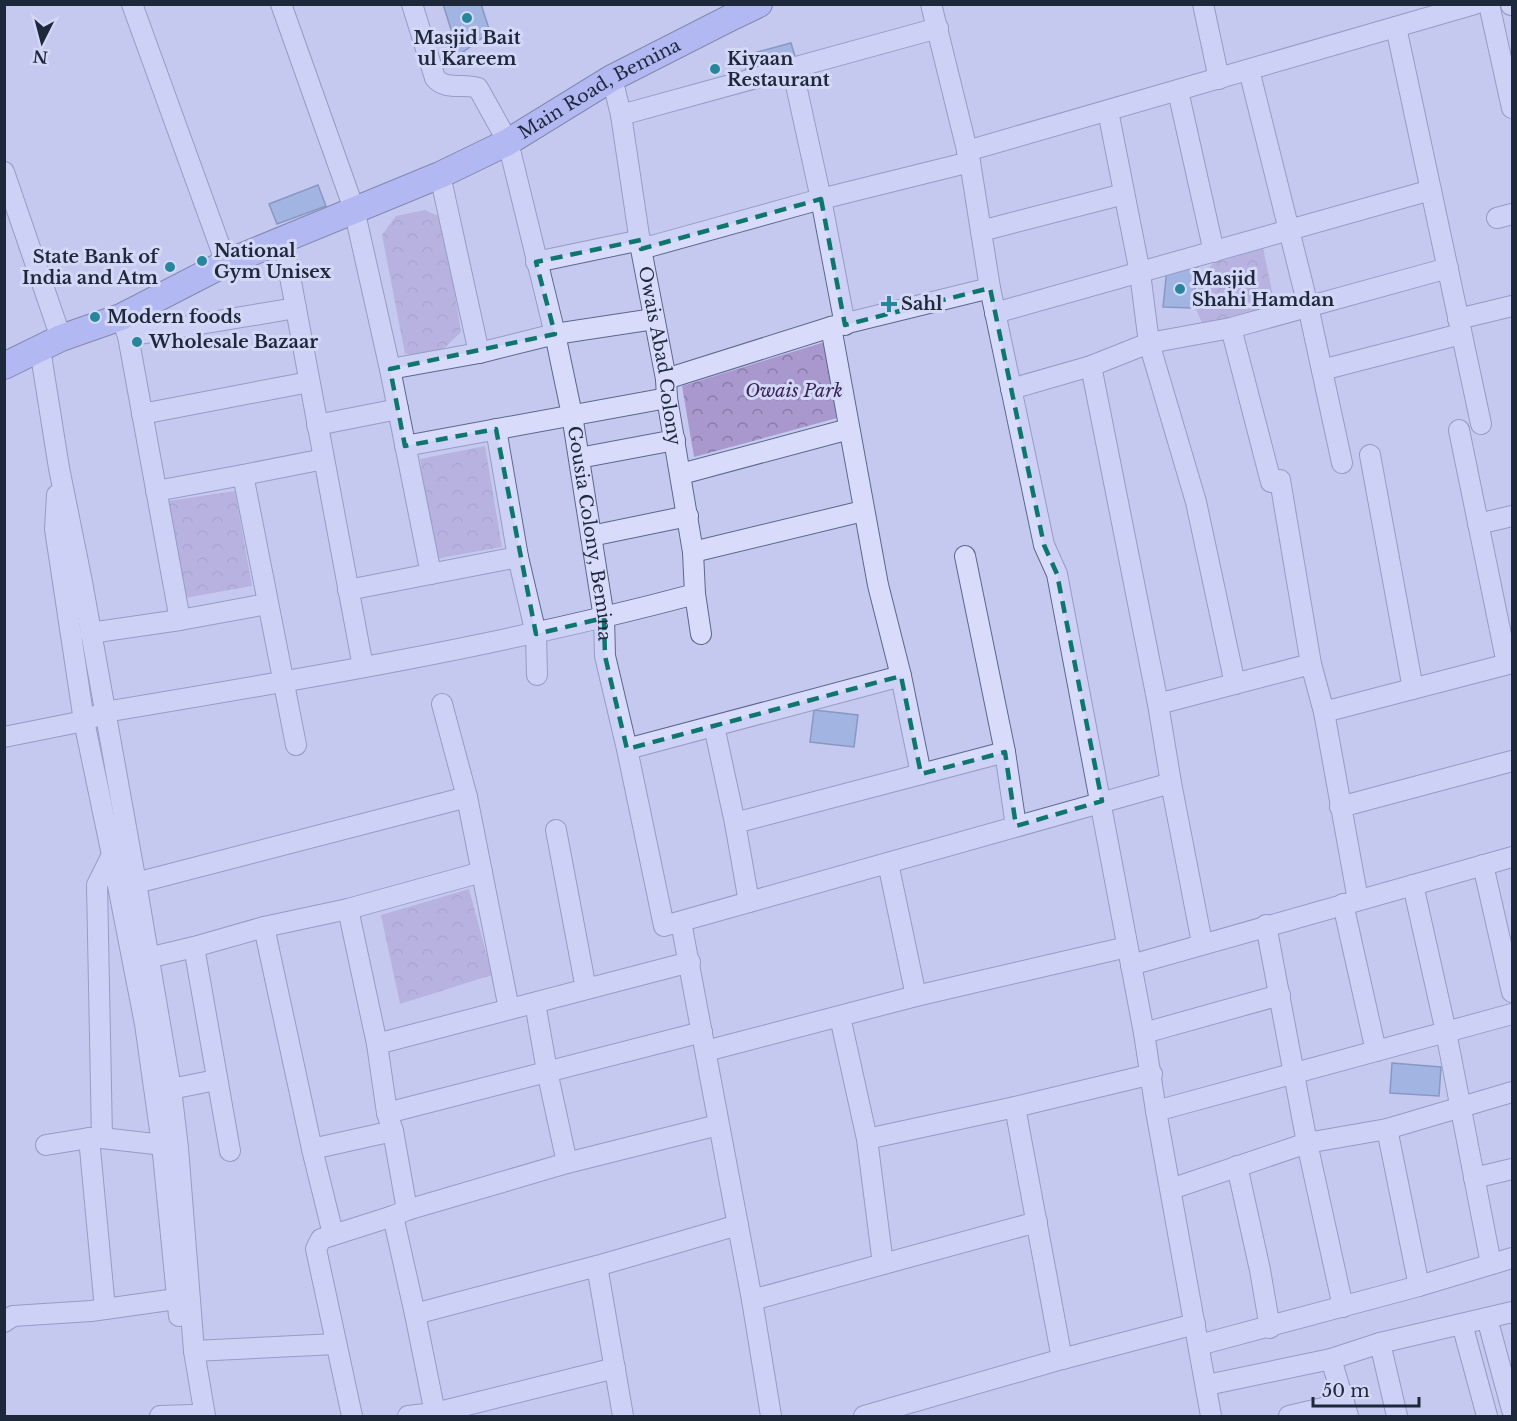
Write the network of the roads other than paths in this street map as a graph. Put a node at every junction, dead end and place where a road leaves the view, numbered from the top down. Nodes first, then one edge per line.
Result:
1 (132, 4) edge
2 (281, 4) edge
3 (412, 4) edge
4 (759, 4) edge
5 (931, 4) edge
6 (1203, 4) edge
7 (1475, 4) edge
8 (1489, 4) edge
9 (1396, 27) junction
10 (938, 28) junction
11 (792, 66) junction
12 (1249, 70) junction
13 (612, 78) junction
14 (1220, 79) junction
15 (1178, 91) junction
16 (1512, 106) edge
17 (1108, 111) junction
18 (621, 115) junction
19 (508, 142) junction
20 (969, 157) junction
21 (4, 172) edge
22 (440, 175) junction
23 (1431, 190) junction
24 (1124, 194) junction
25 (821, 199) junction
26 (354, 209) junction
27 (981, 231) junction
28 (1289, 231) junction
29 (283, 239) junction
30 (641, 244) junction
31 (1214, 252) junction
32 (226, 262) junction
33 (536, 262) junction
34 (1448, 268) junction
35 (1140, 273) junction
36 (990, 288) junction
37 (1308, 306) junction
38 (1512, 306) edge
39 (296, 308) junction
40 (995, 313) junction
41 (654, 319) junction
42 (124, 326) junction
43 (838, 326) junction
44 (1460, 327) junction
45 (1231, 328) junction
46 (555, 334) junction
47 (1149, 343) junction
48 (50, 344) junction
49 (479, 352) junction
50 (4, 366) edge
51 (1091, 366) junction
52 (390, 369) junction
53 (1322, 370) junction
54 (309, 382) junction
55 (666, 389) junction
56 (1011, 389) junction
57 (398, 408) junction
58 (142, 414) junction
59 (572, 415) junction
60 (317, 424) junction
61 (1481, 424) dead end
62 (496, 429) junction
63 (849, 429) junction
64 (1459, 430) dead end
65 (675, 440) junction
66 (405, 446) junction
67 (1370, 455) dead end
68 (579, 458) junction
69 (324, 459) junction
70 (1342, 463) dead end
71 (59, 468) junction
72 (681, 474) junction
73 (243, 475) junction
74 (156, 491) junction
75 (863, 511) junction
76 (688, 516) junction
77 (1512, 516) edge
78 (1478, 524) junction
79 (591, 536) junction
80 (693, 552) junction
81 (965, 556) dead end
82 (518, 557) junction
83 (431, 574) junction
84 (348, 590) junction
85 (695, 594) junction
86 (267, 604) junction
87 (604, 618) junction
88 (180, 620) junction
89 (90, 633) junction
90 (536, 634) junction
91 (701, 634) dead end
92 (1311, 664) junction
93 (1510, 664) edge
94 (363, 667) junction
95 (537, 675) dead end
96 (901, 676) junction
97 (284, 682) junction
98 (1235, 684) junction
99 (1413, 689) junction
100 (442, 704) dead end
101 (1158, 704) junction
102 (105, 712) junction
103 (1324, 712) junction
104 (84, 721) junction
105 (714, 726) junction
106 (4, 737) edge
107 (296, 745) dead end
108 (627, 749) junction
109 (1005, 752) junction
110 (1512, 761) edge
111 (921, 774) junction
112 (1171, 783) junction
113 (467, 797) junction
114 (1102, 801) junction
115 (1340, 807) junction
116 (735, 823) junction
117 (1016, 826) junction
118 (556, 830) dead end
119 (112, 855) junction
120 (1512, 857) edge
121 (888, 863) junction
122 (1483, 865) junction
123 (482, 872) junction
124 (136, 883) junction
125 (1413, 885) junction
126 (749, 902) junction
127 (1350, 902) junction
128 (348, 909) junction
129 (673, 924) junction
130 (1266, 926) junction
131 (264, 927) junction
132 (1202, 944) junction
133 (194, 947) junction
134 (1129, 956) junction
135 (140, 960) junction
136 (690, 962) junction
137 (586, 989) junction
138 (1512, 992) edge
139 (1280, 995) junction
140 (916, 996) junction
141 (535, 1003) junction
142 (509, 1009) junction
143 (1512, 1014) edge
144 (840, 1017) junction
145 (702, 1032) junction
146 (1446, 1032) junction
147 (1144, 1033) junction
148 (376, 1044) junction
149 (706, 1051) junction
150 (1376, 1051) junction
151 (548, 1071) junction
152 (1152, 1074) junction
153 (1295, 1074) junction
154 (216, 1080) junction
155 (171, 1089) junction
156 (1512, 1092) edge
157 (1015, 1107) junction
158 (1460, 1108) junction
159 (1156, 1111) junction
160 (390, 1122) junction
161 (718, 1125) junction
162 (1387, 1129) junction
163 (96, 1138) junction
164 (867, 1139) junction
165 (1307, 1143) junction
166 (46, 1145) dead end
167 (170, 1146) junction
168 (312, 1149) junction
169 (230, 1151) dead end
170 (567, 1163) junction
171 (1237, 1166) junction
172 (1512, 1169) edge
173 (1474, 1179) junction
174 (1170, 1189) junction
175 (400, 1213) junction
176 (1037, 1222) junction
177 (738, 1225) junction
178 (333, 1234) junction
179 (1512, 1258) edge
180 (1491, 1263) junction
181 (883, 1264) junction
182 (597, 1266) junction
183 (1419, 1286) junction
184 (176, 1299) junction
185 (752, 1299) junction
186 (1343, 1307) junction
187 (105, 1309) junction
188 (1512, 1312) edge
189 (415, 1314) junction
190 (1487, 1318) junction
191 (5, 1323) edge
192 (1196, 1324) junction
193 (1462, 1324) junction
194 (1270, 1328) junction
195 (1380, 1343) junction
196 (336, 1344) junction
197 (1198, 1346) junction
198 (194, 1351) junction
199 (1062, 1359) junction
200 (1331, 1359) junction
201 (615, 1368) junction
202 (1207, 1385) junction
203 (1346, 1410) edge
204 (1512, 1410) edge
205 (435, 1413) junction
206 (160, 1416) edge
207 (197, 1416) edge
208 (352, 1416) edge
209 (408, 1416) edge
210 (623, 1416) edge
211 (771, 1416) edge
212 (864, 1416) edge
213 (1211, 1416) edge
214 (1290, 1416) edge
215 (1397, 1416) edge
216 (1487, 1416) edge

1 - 32 street
2 - 26 street
3 - 19 street, Gousia Colony, Bemina
4 - 13 main road, Main Road, Bemina
5 - 10 street
6 - 14 street
7 - 9 street
8 - 16 street
9 - 12 street
9 - 23 street
10 - 11 street
10 - 20 street
11 - 18 street
11 - 25 street
12 - 14 street
12 - 28 street
13 - 18 street, Owais Abad Colony
13 - 19 main road, Main Road, Bemina
14 - 15 street
15 - 17 street
15 - 31 street
17 - 20 street
17 - 24 street
18 - 30 street, Owais Abad Colony
19 - 22 main road, Main Road, Bemina
19 - 33 street, Gousia Colony, Bemina
20 - 25 street
20 - 27 street
21 - 48 street
22 - 26 main road, Main Road, Bemina
22 - 49 street
23 - 28 street
23 - 34 street
24 - 27 street
24 - 35 street
25 - 30 street
25 - 43 street
26 - 29 main road, Main Road, Bemina
26 - 52 street
27 - 36 street
28 - 31 street
28 - 37 street
29 - 32 main road, Main Road, Bemina
29 - 39 street
30 - 33 street
30 - 41 street, Owais Abad Colony
31 - 35 street
32 - 42 main road, Main Road, Bemina
33 - 46 street, Gousia Colony, Bemina
34 - 37 street
34 - 44 street
35 - 40 street
35 - 47 street
36 - 40 street
36 - 43 street
37 - 45 street
37 - 53 street
38 - 44 street
39 - 42 street
39 - 54 street
40 - 56 street
41 - 46 street
41 - 55 street, Owais Abad Colony
42 - 48 main road, Main Road, Bemina
42 - 58 street
43 - 55 street
43 - 63 street
44 - 53 street
44 - 61 street
45 - 47 street
45 - 92 street
46 - 49 street
46 - 59 street, Gousia Colony, Bemina
47 - 51 street
47 - 98 street
48 - 50 main road, Main Road, Bemina
48 - 71 street
49 - 52 street
51 - 56 street
51 - 101 street
52 - 57 street
53 - 70 street
54 - 58 street
54 - 60 street
55 - 59 street
55 - 65 street, Owais Abad Colony
56 - 114 street
57 - 60 street
57 - 66 street
58 - 74 street
59 - 62 street
59 - 68 street, Gousia Colony, Bemina
60 - 69 street
62 - 66 street
62 - 82 street
63 - 72 street
63 - 75 street
64 - 78 street
65 - 68 street
65 - 72 street, Owais Abad Colony
66 - 83 street
67 - 99 street
68 - 79 street, Gousia Colony, Bemina
69 - 73 street
69 - 84 street
71 - 89 street
71 - 104 street
72 - 76 street, Owais Abad Colony
73 - 74 street
73 - 86 street
74 - 88 street
75 - 80 street
75 - 96 street
76 - 79 street
76 - 80 street, Owais Abad Colony
77 - 78 street
78 - 93 street
79 - 87 street, Gousia Colony, Bemina
80 - 85 street, Owais Abad Colony
81 - 109 street
82 - 83 street
82 - 90 street
83 - 84 street
84 - 94 street
85 - 87 street
85 - 91 street, Owais Abad Colony
86 - 88 street
86 - 97 street
87 - 90 street
87 - 108 street, Gousia Colony, Bemina
88 - 89 street
89 - 102 street
90 - 94 street
90 - 95 street
92 - 98 street
92 - 103 street
93 - 99 street
94 - 97 street
96 - 105 street
96 - 111 street
97 - 102 street
97 - 107 street
98 - 101 street
99 - 103 street
100 - 113 street
101 - 112 street
102 - 104 street
102 - 124 street
103 - 115 street
104 - 106 street
104 - 119 street
105 - 108 street
105 - 116 street
108 - 129 street, Gousia Colony, Bemina
109 - 111 street
109 - 117 street
110 - 115 street
111 - 116 street
112 - 114 street
112 - 132 street
113 - 123 street
113 - 124 street
114 - 117 street
114 - 134 street
115 - 127 street
116 - 126 street
117 - 121 street
118 - 137 street
119 - 135 street
119 - 163 street
120 - 122 street
121 - 126 street
121 - 140 street
122 - 125 street
122 - 138 street
123 - 128 street
123 - 142 street
124 - 135 street
125 - 127 street
125 - 146 street
126 - 129 street
127 - 130 street
127 - 150 street
128 - 131 street
128 - 148 street
129 - 136 street, Gousia Colony, Bemina
130 - 132 street
130 - 139 street
131 - 133 street
131 - 168 street
132 - 134 street
133 - 135 street
133 - 154 street
134 - 140 street
134 - 147 street
135 - 155 street
135 - 167 street
136 - 137 street
136 - 145 street, Gousia Colony, Bemina
137 - 141 street
139 - 147 street
139 - 153 street
140 - 144 street
141 - 142 street
141 - 151 street
142 - 148 street
143 - 146 street
144 - 149 street
144 - 164 street
145 - 149 street, Gousia Colony, Bemina
145 - 151 street
146 - 150 street
146 - 158 street
147 - 152 street
148 - 160 street
149 - 161 street, Gousia Colony, Bemina
150 - 153 street
151 - 160 street
151 - 170 street
152 - 157 street
152 - 159 street
153 - 159 street
153 - 165 street
154 - 155 street
154 - 169 street
155 - 167 street
156 - 158 street
157 - 164 street
157 - 176 street
158 - 162 street
158 - 173 street
159 - 174 street
160 - 168 street
160 - 175 street
161 - 170 street
161 - 177 street, Gousia Colony, Bemina
162 - 165 street
162 - 183 street
163 - 166 street
163 - 167 street
163 - 187 street
164 - 181 street
165 - 171 street
165 - 186 street
167 - 184 street
167 - 198 street
168 - 178 street
170 - 175 street
171 - 174 street
171 - 194 street
172 - 173 street
173 - 180 street
174 - 192 street
175 - 178 street
175 - 189 street
176 - 181 street
176 - 199 street
177 - 182 street
177 - 185 street, Gousia Colony, Bemina
178 - 196 street
179 - 180 street
180 - 183 street
181 - 185 street
182 - 189 street
182 - 201 street
183 - 186 street
184 - 187 street
184 - 207 street
185 - 211 street, Gousia Colony, Bemina
186 - 194 street
187 - 191 street
188 - 190 street
189 - 205 street
190 - 193 street
190 - 204 street
192 - 197 street
192 - 199 street
193 - 195 street
193 - 216 street
194 - 197 street
195 - 200 street
195 - 215 street
196 - 198 street
196 - 208 street
197 - 202 street
198 - 207 street
199 - 212 street
200 - 202 street
200 - 203 street
201 - 205 street
201 - 210 street
202 - 213 street
203 - 214 street
205 - 209 street
206 - 207 street

